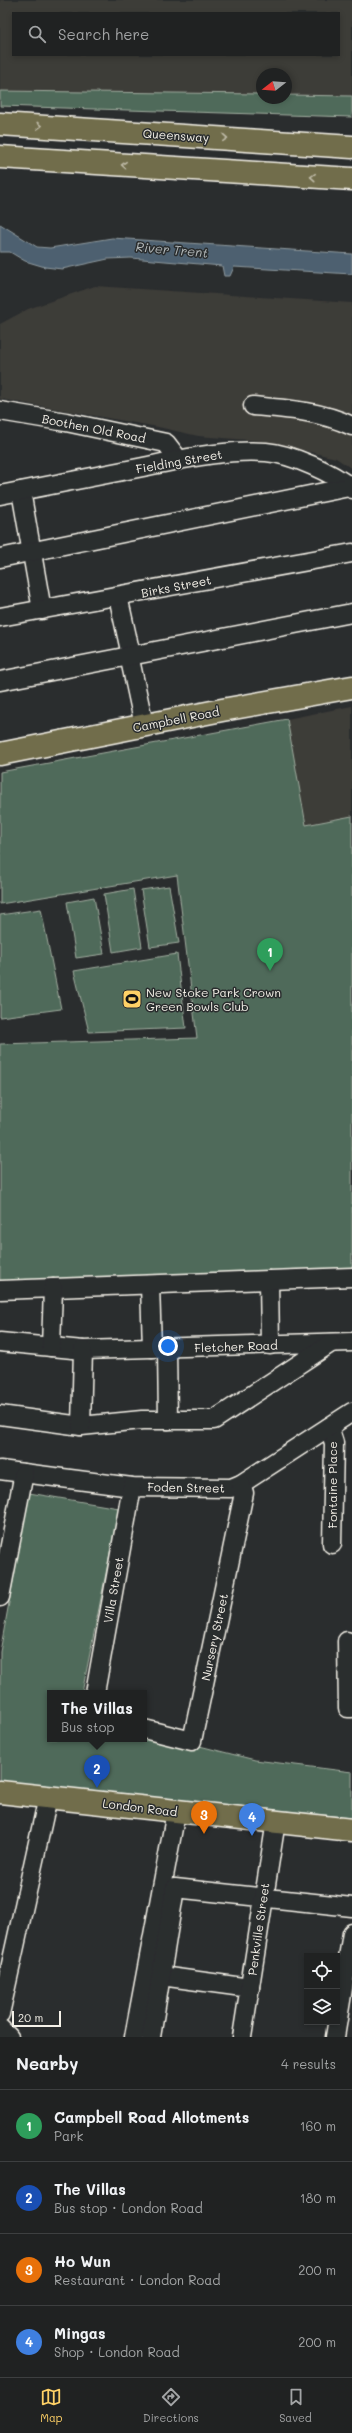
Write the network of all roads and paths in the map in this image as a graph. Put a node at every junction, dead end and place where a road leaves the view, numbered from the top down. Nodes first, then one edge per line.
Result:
1 (0, 124) edge
2 (352, 147) edge
3 (0, 157) edge
4 (352, 179) edge
5 (253, 406) dead end
6 (0, 412) edge
7 (352, 426) edge
8 (179, 460) junction
9 (351, 487) edge
10 (21, 491) junction
11 (0, 495) edge
12 (31, 552) junction
13 (352, 553) edge
14 (0, 558) edge
15 (118, 596) junction
16 (42, 610) junction
17 (352, 613) edge
18 (0, 617) edge
19 (130, 655) junction
20 (0, 680) edge
21 (352, 687) edge
22 (144, 725) junction
23 (0, 754) edge
24 (352, 1277) edge
25 (269, 1280) junction
26 (150, 1284) junction
27 (53, 1288) junction
28 (0, 1290) edge
29 (0, 1342) edge
30 (352, 1342) edge
31 (331, 1343) junction
32 (270, 1345) junction
33 (51, 1347) junction
34 (159, 1348) junction
35 (83, 1350) junction
36 (352, 1412) edge
37 (0, 1415) edge
38 (168, 1420) junction
39 (81, 1426) junction
40 (329, 1427) junction
41 (0, 1470) edge
42 (24, 1473) junction
43 (242, 1484) junction
44 (132, 1486) junction
45 (332, 1544) dead end
46 (5, 1548) edge
47 (0, 1597) edge
48 (347, 1641) dead end
49 (96, 1690) edge
50 (352, 1708) edge
51 (147, 1730) edge
52 (0, 1792) edge
53 (48, 1797) junction
54 (176, 1812) junction
55 (276, 1821) junction
56 (352, 1830) edge
57 (263, 1897) junction
58 (352, 1907) edge
59 (352, 1933) edge
60 (161, 1976) junction
61 (250, 1988) junction
62 (0, 2014) edge
63 (0, 2028) edge
64 (9, 2037) edge
65 (134, 2037) edge
66 (151, 2037) edge
67 (242, 2037) edge
68 (334, 2037) edge

1 -> 2 main road, Queensway
4 -> 3 main road
5 - 7 street
6 - 8 street, Boothen Old Road
8 - 9 street, Fielding Street
8 - 10 street, Fielding Street
9 - 12 street
10 - 11 street, Fielding Street
10 - 12 street
12 - 14 street
12 - 16 street
13 - 15 street, Birks Street
15 - 16 street, Birks Street
15 - 19 street
16 - 18 street, Birks Street
17 - 19 street
19 - 20 street
19 - 22 street
21 - 22 main road, Campbell Road
22 - 23 main road, Campbell Road
24 - 25 street
25 - 26 street
25 - 32 street
26 - 27 street
26 - 34 street
27 - 28 street
27 - 33 street
29 - 33 street, Fletcher Road
30 - 31 street, Fletcher Road
31 - 32 street, Fletcher Road
31 - 38 street
32 - 34 street, Fletcher Road
33 - 35 street, Fletcher Road
34 - 35 street, Fletcher Road
34 - 38 street
35 - 39 street
36 - 40 street, Foden Street
37 - 39 street
38 - 39 street
40 - 43 street, Foden Street
40 - 45 street, Fontaine Place
41 - 42 street, Foden Street
42 - 44 street, Foden Street
42 - 46 street
43 - 44 street, Foden Street
43 - 51 street, Nursery Street
44 - 49 street, Villa Street
46 - 47 street
48 - 50 street
52 - 53 main road, London Road
53 - 54 main road, London Road
53 - 62 street
54 - 55 main road, London Road
54 - 65 street
55 - 56 main road, London Road
55 - 57 street, Penkville Street
57 - 58 street
57 - 60 street
57 - 61 street, Penkville Street
59 - 68 street
60 - 61 street
60 - 66 street
61 - 67 street, Penkville Street
63 - 64 street

